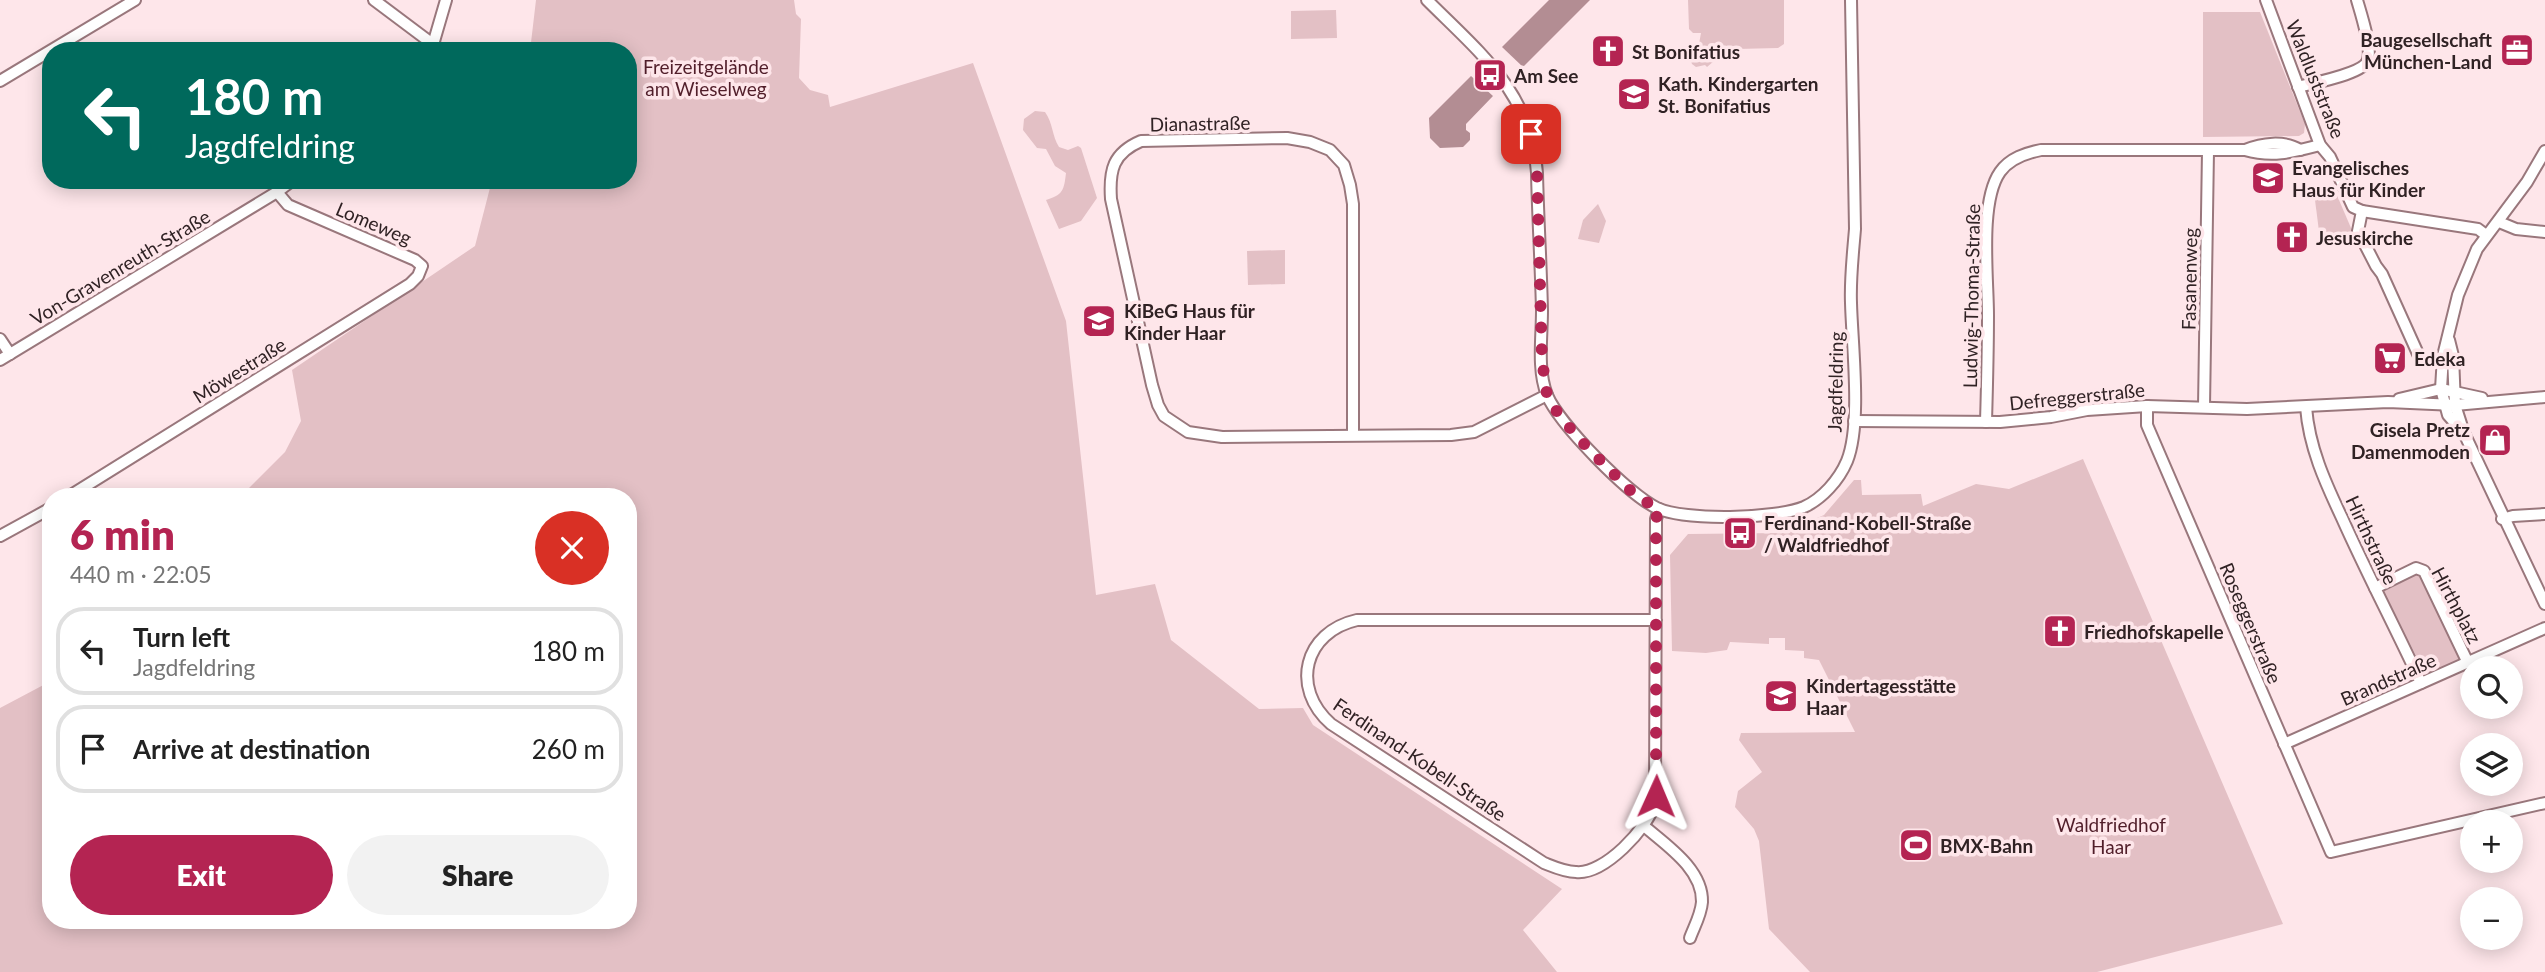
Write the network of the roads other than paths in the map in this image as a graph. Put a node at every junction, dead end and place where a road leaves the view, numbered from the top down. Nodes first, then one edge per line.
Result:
1 (135, 0) edge
2 (374, 0) edge
3 (446, 0) edge
4 (1427, 0) edge
5 (1851, 0) edge
6 (2266, 0) edge
7 (2357, 0) edge
8 (65, 42) edge
9 (426, 42) edge
10 (437, 42) edge
11 (42, 56) edge
12 (0, 81) edge
13 (2298, 88) junction
14 (2320, 145) junction
15 (2208, 151) junction
16 (2545, 151) edge
17 (281, 189) edge
18 (277, 192) junction
19 (2361, 211) junction
20 (2499, 222) junction
21 (2545, 232) edge
22 (2486, 235) junction
23 (422, 265) joint
24 (0, 339) edge
25 (2419, 356) dead end
26 (5, 357) edge
27 (1547, 395) junction
28 (2448, 397) junction
29 (2545, 397) edge
30 (2147, 405) junction
31 (2204, 407) junction
32 (2306, 407) junction
33 (1854, 421) junction
34 (1986, 422) junction
35 (1353, 435) junction
36 (82, 488) edge
37 (1659, 509) junction
38 (42, 513) edge
39 (2545, 514) edge
40 (2502, 519) junction
41 (0, 536) edge
42 (2375, 588) junction
43 (2545, 604) edge
44 (1656, 620) junction
45 (2545, 628) edge
46 (2465, 656) edge
47 (2483, 656) edge
48 (2460, 666) edge
49 (2421, 682) junction
50 (2284, 744) junction
51 (2545, 803) edge
52 (1644, 825) junction
53 (1690, 938) dead end

1 - 8 street
2 - 9 street
3 - 10 street
4 - 27 street, Jagdfeldring
5 - 33 street, Jagdfeldring
6 - 13 street, Waldluststraße
7 - 13 street
11 - 12 street
13 - 14 street, Waldluststraße
14 - 15 street, Ludwig-Thoma-Straße
14 - 19 street, Waldluststraße
15 - 31 street, Fasanenweg
15 - 34 street, Ludwig-Thoma-Straße
16 - 20 street
17 - 18 street, Von-Gravenreuth-Straße
18 - 23 street, Lomeweg
18 - 26 street, Von-Gravenreuth-Straße
19 - 22 street
19 - 25 street, Waldluststraße
20 - 21 street
20 - 22 street
22 - 28 street
23 - 36 street, Möwestraße
24 - 26 street
27 - 35 street, Dianastraße
27 - 37 street, Jagdfeldring
28 - 29 street, Defreggerstraße
28 - 32 street, Defreggerstraße
28 - 40 street
30 - 31 street, Defreggerstraße
30 - 34 street, Defreggerstraße
30 - 50 street, Roseggerstraße
31 - 32 street, Defreggerstraße
32 - 42 street, Hirthstraße
33 - 34 street, Defreggerstraße
33 - 37 street, Jagdfeldring
35 - 35 street, Dianastraße
37 - 44 street, Ferdinand-Kobell-Straße
38 - 41 street
39 - 40 street
40 - 43 street
42 - 46 street, Hirthplatz
42 - 49 street, Hirthstraße
44 - 52 street, Ferdinand-Kobell-Straße
44 - 52 street, Ferdinand-Kobell-Straße
45 - 47 street, Brandstraße
48 - 49 street, Brandstraße
49 - 50 street, Brandstraße
50 - 51 street, Roseggerstraße
52 - 53 street

